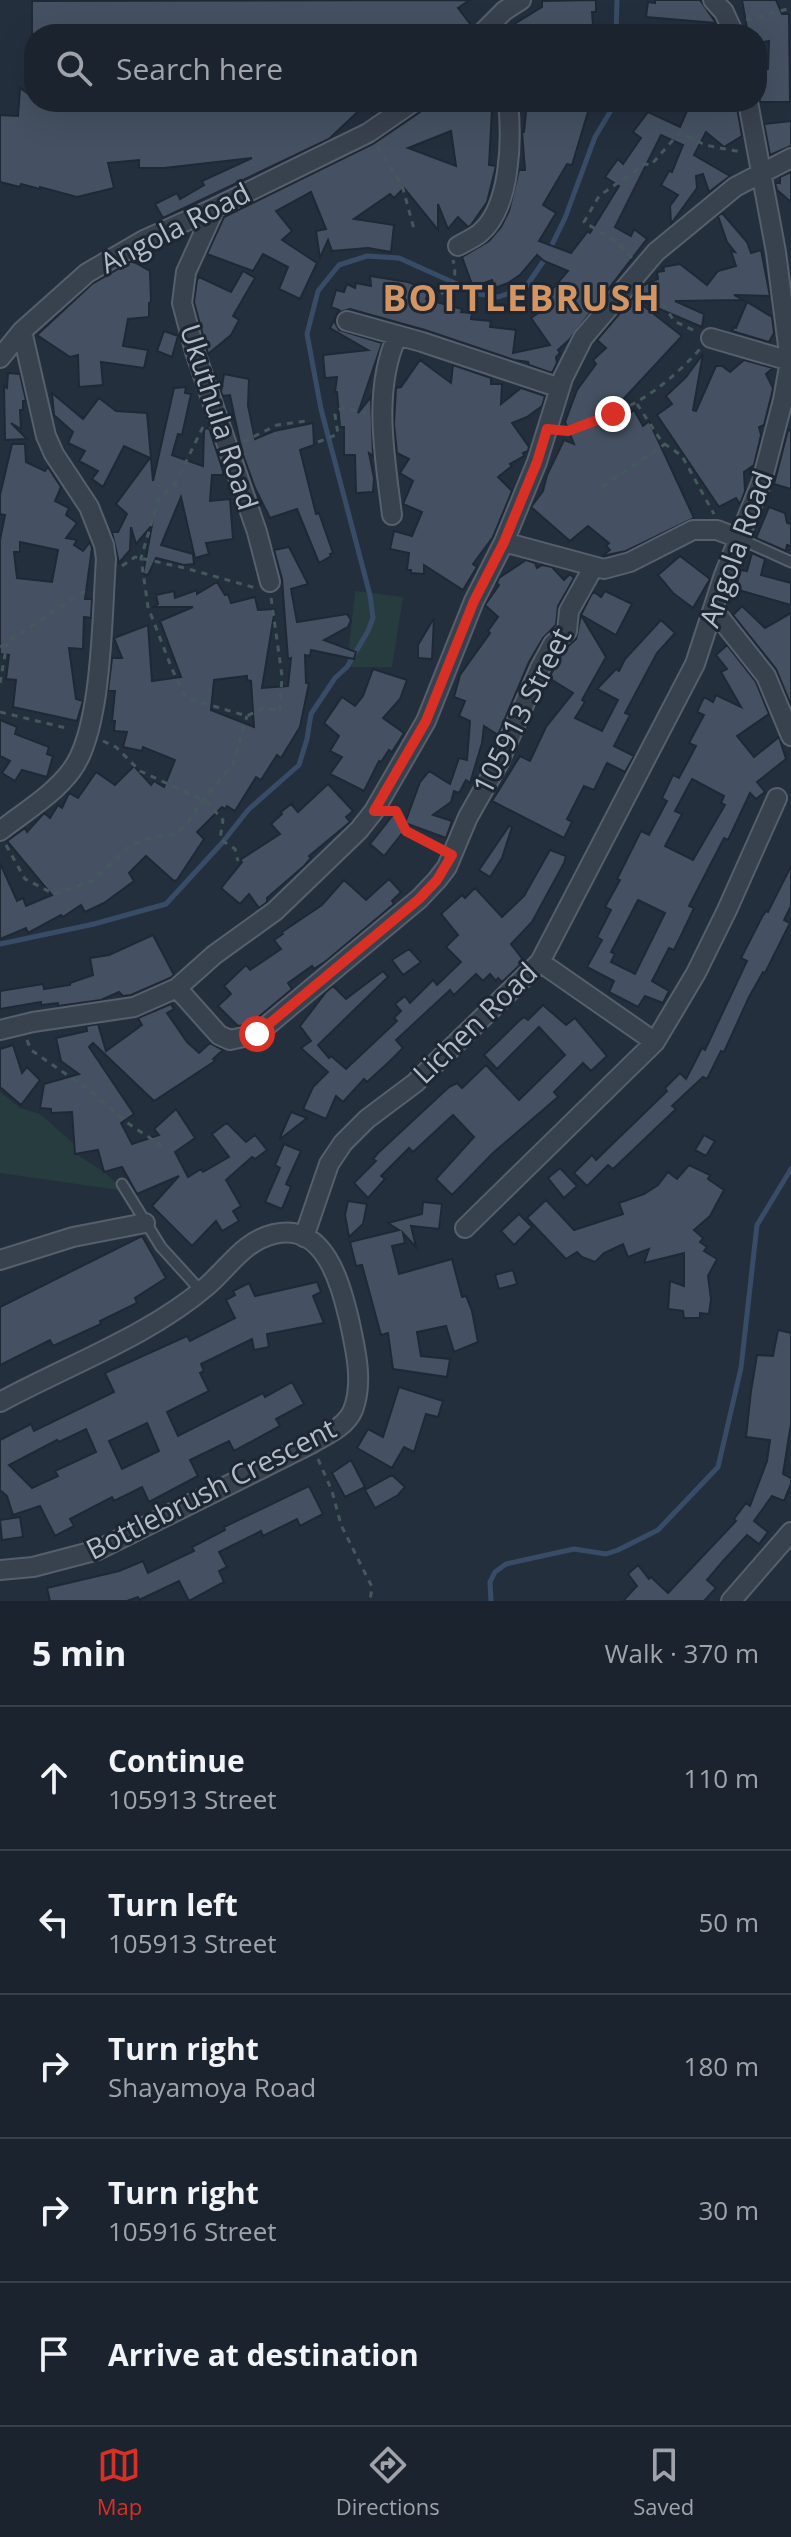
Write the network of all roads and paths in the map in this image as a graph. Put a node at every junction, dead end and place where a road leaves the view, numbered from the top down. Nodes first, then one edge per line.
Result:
1 (521, 0) edge
2 (713, 0) edge
3 (791, 8) edge
4 (491, 24) edge
5 (729, 24) edge
6 (746, 24) edge
7 (398, 112) edge
8 (508, 112) edge
9 (750, 112) edge
10 (368, 133) junction
11 (757, 154) junction
12 (791, 158) edge
13 (760, 174) junction
14 (215, 208) junction
15 (414, 229) dead end
16 (458, 246) dead end
17 (642, 268) junction
18 (455, 278) dead end
19 (441, 294) dead end
20 (347, 321) dead end
21 (22, 331) junction
22 (397, 336) junction
23 (711, 338) junction
24 (0, 358) edge
25 (790, 361) edge
26 (788, 387) edge
27 (560, 388) junction
28 (214, 402) junction
29 (637, 404) junction
30 (383, 415) junction
31 (306, 421) dead end
32 (785, 421) edge
33 (547, 429) junction
34 (318, 442) dead end
35 (665, 444) junction
36 (229, 449) junction
37 (602, 487) dead end
38 (392, 515) dead end
39 (717, 530) junction
40 (738, 538) junction
41 (504, 542) junction
42 (141, 558) junction
43 (791, 562) edge
44 (593, 568) junction
45 (104, 578) junction
46 (270, 582) junction
47 (713, 609) junction
48 (7, 643) junction
49 (0, 647) edge
50 (695, 664) joint
51 (0, 683) edge
52 (0, 712) edge
53 (247, 716) junction
54 (89, 734) junction
55 (791, 736) edge
56 (777, 798) dead end
57 (203, 800) junction
58 (374, 811) junction
59 (0, 833) edge
60 (452, 855) junction
61 (238, 861) dead end
62 (540, 962) junction
63 (177, 988) junction
64 (20, 1026) junction
65 (0, 1030) edge
66 (655, 1042) junction
67 (165, 1148) dead end
68 (122, 1184) dead end
69 (145, 1223) junction
70 (465, 1228) dead end
71 (304, 1237) junction
72 (0, 1260) edge
73 (201, 1291) junction
74 (0, 1402) edge
75 (311, 1444) junction
76 (791, 1532) edge
77 (0, 1570) edge
78 (370, 1601) edge
79 (731, 1601) edge

1 - 4 street
2 - 5 street
3 - 6 path
7 - 10 street, Angola Road
8 - 16 street
9 - 11 street, Angola Road
10 - 14 street, Angola Road
10 - 15 path
11 - 13 street, Angola Road
11 - 17 path
12 - 13 street
13 - 17 street
13 - 25 street, Angola Road
14 - 21 street, Angola Road
14 - 28 street, Ukuthula Road
17 - 23 path
17 - 27 street
18 - 19 path
20 - 22 street
21 - 24 street, Angola Road
21 - 45 street
22 - 27 street
22 - 30 street
23 - 25 street
23 - 29 path
25 - 26 street, Angola Road
26 - 32 street, Angola Road
27 - 33 street
28 - 36 street, Ukuthula Road
28 - 42 path
29 - 33 path
29 - 35 path
30 - 34 path
30 - 38 street
31 - 36 path
32 - 40 street, Angola Road
33 - 41 street
35 - 37 path
35 - 39 path
36 - 46 street, Ukuthula Road
39 - 40 street
39 - 44 street
40 - 43 lane
40 - 47 street, Angola Road
41 - 44 street
41 - 58 street
42 - 45 path
42 - 46 path
42 - 53 path
44 - 60 street, 105913 Street
45 - 48 path
45 - 54 street
46 - 53 path
47 - 50 street, Angola Road
47 - 55 street
48 - 49 path
48 - 51 path
50 - 62 street, Lichen Road
52 - 54 path
53 - 57 path
54 - 57 path
54 - 59 street
56 - 66 street
57 - 59 path
57 - 61 path
58 - 60 path
58 - 63 street
60 - 63 street, 105913 Street
62 - 66 street
62 - 71 street, Lichen Road
63 - 64 street
64 - 65 street
64 - 67 path
66 - 70 street
68 - 69 lane
69 - 72 street
69 - 73 lane
71 - 73 street
71 - 75 street, Bottlebrush Crescent
73 - 74 street
75 - 77 street, Bottlebrush Crescent
75 - 78 path
76 - 79 street

